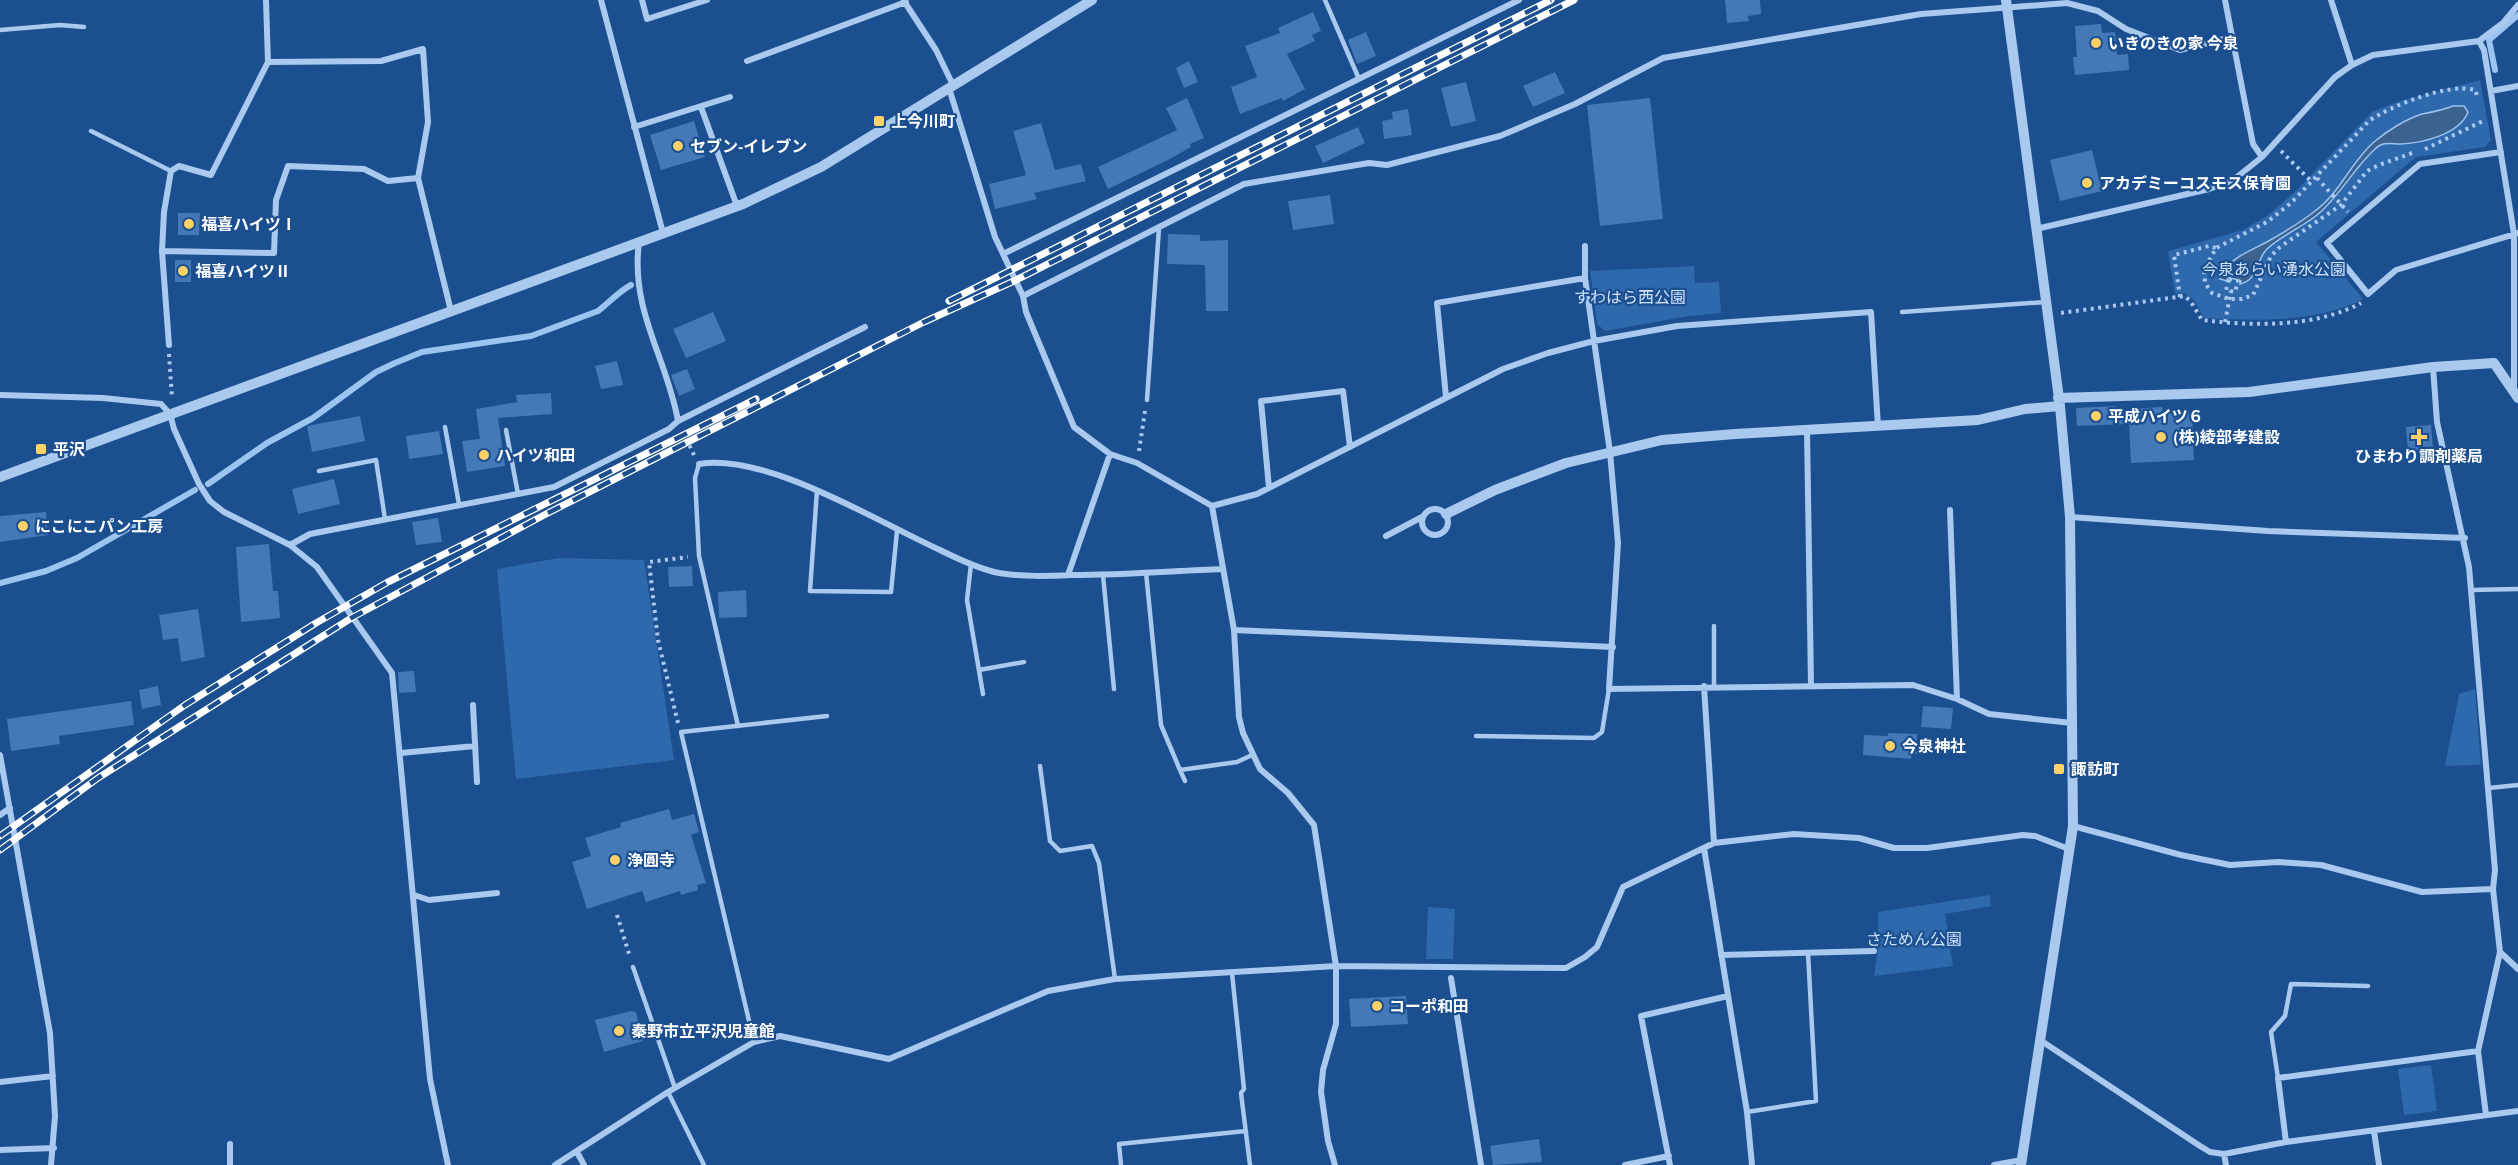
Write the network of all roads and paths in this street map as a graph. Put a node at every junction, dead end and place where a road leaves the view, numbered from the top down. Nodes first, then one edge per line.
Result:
1 (266, 0) edge
2 (602, 0) edge
3 (642, 0) edge
4 (707, 0) edge
5 (1092, 0) edge
6 (1325, 0) edge
7 (1519, 0) edge
8 (2225, 0) edge
9 (2331, 0) edge
10 (905, 1) edge
11 (2007, 3) edge
12 (2518, 5) edge
13 (84, 27) dead end
14 (0, 30) edge
15 (2232, 37) junction
16 (2479, 41) junction
17 (747, 61) dead end
18 (268, 62) junction
19 (2352, 65) junction
20 (1359, 79) junction
21 (951, 86) junction
22 (2518, 86) edge
23 (2464, 87) dead end
24 (2491, 91) junction
25 (730, 98) dead end
26 (700, 107) junction
27 (634, 127) junction
28 (91, 131) dead end
29 (2281, 150) dead end
30 (2501, 152) junction
31 (2262, 157) junction
32 (171, 171) junction
33 (418, 178) junction
34 (2317, 178) junction
35 (2312, 182) junction
36 (737, 206) junction
37 (1159, 228) junction
38 (2036, 229) junction
39 (663, 233) junction
40 (2516, 234) edge
41 (639, 242) junction
42 (1585, 246) dead end
43 (2216, 248) junction
44 (162, 251) junction
45 (1003, 254) junction
46 (1585, 278) junction
47 (2231, 291) junction
48 (2368, 294) junction
49 (1023, 296) junction
50 (2180, 297) junction
51 (2229, 299) junction
52 (2046, 302) junction
53 (451, 311) junction
54 (1902, 312) dead end
55 (2048, 315) junction
56 (2225, 322) junction
57 (865, 327) dead end
58 (1594, 341) junction
59 (169, 345) joint
60 (2433, 367) junction
61 (2516, 394) edge
62 (0, 395) edge
63 (1446, 397) junction
64 (1147, 400) joint
65 (2059, 402) junction
66 (170, 414) junction
67 (678, 421) junction
68 (446, 427) dead end
69 (1878, 427) junction
70 (506, 430) dead end
71 (1807, 430) junction
72 (1350, 447) junction
73 (1610, 452) junction
74 (1110, 454) junction
75 (1137, 463) junction
76 (699, 464) junction
77 (319, 471) dead end
78 (0, 477) edge
79 (1269, 488) junction
80 (817, 490) junction
81 (518, 494) junction
82 (459, 504) junction
83 (1212, 506) junction
84 (1950, 510) dead end
85 (1446, 514) junction
86 (1422, 517) junction
87 (2070, 517) junction
88 (385, 519) junction
89 (897, 531) junction
90 (1386, 536) dead end
91 (2465, 538) junction
92 (290, 545) junction
93 (699, 556) junction
94 (971, 563) junction
95 (1222, 568) junction
96 (1146, 572) junction
97 (1068, 575) junction
98 (1103, 575) junction
99 (2518, 589) edge
100 (2471, 590) junction
101 (1714, 626) dead end
102 (1234, 630) junction
103 (1613, 647) junction
104 (1024, 662) dead end
105 (979, 670) junction
106 (1811, 685) junction
107 (1704, 686) junction
108 (1714, 686) junction
109 (1114, 688) dead end
110 (1609, 689) junction
111 (983, 694) dead end
112 (1957, 699) junction
113 (473, 705) dead end
114 (827, 716) dead end
115 (2072, 723) junction
116 (738, 726) junction
117 (681, 732) junction
118 (1476, 736) dead end
119 (475, 746) junction
120 (401, 753) junction
121 (0, 755) edge
122 (1252, 755) junction
123 (1040, 766) dead end
124 (1180, 770) junction
125 (1185, 781) dead end
126 (477, 782) dead end
127 (2518, 786) edge
128 (2489, 789) junction
129 (10, 808) junction
130 (0, 815) edge
131 (2073, 826) junction
132 (1714, 843) junction
133 (1704, 848) junction
134 (2069, 849) junction
135 (2493, 889) junction
136 (497, 893) dead end
137 (414, 895) junction
138 (617, 915) dead end
139 (1874, 951) dead end
140 (2500, 952) junction
141 (1808, 953) junction
142 (1721, 955) junction
143 (1336, 966) junction
144 (633, 967) joint
145 (2518, 969) edge
146 (1232, 973) junction
147 (1450, 978) dead end
148 (1115, 980) junction
149 (2368, 986) dead end
150 (1728, 996) junction
151 (2040, 1040) junction
152 (754, 1042) junction
153 (2478, 1051) junction
154 (53, 1076) junction
155 (2278, 1078) junction
156 (0, 1082) edge
157 (675, 1088) junction
158 (668, 1092) junction
159 (2518, 1111) edge
160 (1747, 1113) junction
161 (2486, 1115) junction
162 (1246, 1131) junction
163 (2374, 1131) junction
164 (2286, 1142) junction
165 (230, 1144) dead end
166 (54, 1148) junction
167 (0, 1150) edge
168 (577, 1152) junction
169 (2224, 1154) junction
170 (1669, 1156) junction
171 (2021, 1162) edge
172 (51, 1165) edge
173 (230, 1165) edge
174 (448, 1165) edge
175 (555, 1165) edge
176 (584, 1165) edge
177 (704, 1165) edge
178 (1121, 1165) edge
179 (1250, 1165) edge
180 (1335, 1165) edge
181 (1481, 1165) edge
182 (1625, 1165) edge
183 (1670, 1165) edge
184 (1752, 1165) edge
185 (1994, 1165) edge
186 (2226, 1165) edge
187 (2379, 1165) edge

1 - 18 street
2 - 27 street
3 - 4 street
5 - 21 street
6 - 20 lane
7 - 20 street
8 - 15 street
9 - 19 street
10 - 17 street
10 - 21 street
11 - 15 street
11 - 37 street
11 - 38 street
12 - 16 street
13 - 14 lane
15 - 31 street
16 - 19 street
16 - 24 street
18 - 32 street
18 - 33 street
19 - 31 street
20 - 45 street
21 - 36 street
21 - 45 street
22 - 24 street
23 - 34 path
24 - 30 street
25 - 26 street
26 - 27 street
26 - 36 street
27 - 39 street
28 - 32 lane
29 - 35 path
30 - 40 street
30 - 48 street
31 - 38 street
32 - 44 street
33 - 44 street
33 - 53 street
34 - 35 path
34 - 51 path
35 - 43 path
36 - 39 street
37 - 49 street
37 - 64 lane
38 - 52 street
39 - 41 street
40 - 48 street
40 - 61 street
41 - 53 street
41 - 67 street
42 - 46 street
43 - 50 path
43 - 51 path
44 - 59 street
45 - 49 street
46 - 58 street
46 - 63 street
47 - 47 path
47 - 51 path
48 - 56 path
49 - 74 street
50 - 55 path
50 - 56 path
51 - 56 path
52 - 54 lane
52 - 55 street
53 - 66 street
55 - 65 street
57 - 67 street
58 - 63 street
58 - 69 street
58 - 73 street
59 - 66 path
60 - 61 street
60 - 65 street
60 - 91 street
62 - 66 street
63 - 72 street
64 - 75 path
65 - 69 street
65 - 87 street
66 - 78 street
66 - 92 street
67 - 76 path
67 - 81 street
68 - 82 lane
69 - 71 street
70 - 81 lane
71 - 73 street
71 - 106 street
72 - 79 street
72 - 79 street
73 - 85 street
73 - 103 street
74 - 75 street
74 - 97 street
75 - 83 street
76 - 80 street
76 - 93 lane
77 - 88 lane
79 - 83 street
80 - 89 street
80 - 89 lane
81 - 82 street
82 - 88 street
83 - 95 street
84 - 112 street
85 - 86 street
85 - 86 street
86 - 90 street
87 - 91 street
87 - 115 street
88 - 92 street
89 - 94 street
91 - 100 street
92 - 120 street
93 - 116 lane
93 - 117 path
94 - 97 street
94 - 105 lane
95 - 96 street
95 - 102 street
96 - 98 street
96 - 124 lane
97 - 98 street
98 - 109 lane
99 - 100 lane
100 - 128 street
101 - 108 lane
102 - 103 street
102 - 122 street
103 - 110 street
104 - 105 lane
105 - 111 lane
106 - 108 street
106 - 112 street
107 - 108 street
107 - 110 street
107 - 132 street
110 - 118 lane
112 - 115 street
113 - 119 street
114 - 116 lane
115 - 131 street
116 - 117 lane
117 - 152 lane
119 - 120 street
119 - 126 street
120 - 137 street
121 - 129 street
122 - 124 lane
122 - 143 street
123 - 148 lane
124 - 125 lane
127 - 128 lane
128 - 135 street
129 - 130 street
129 - 154 street
131 - 134 street
131 - 135 street
132 - 133 street
132 - 134 street
133 - 142 street
133 - 143 street
134 - 151 street
135 - 140 street
136 - 137 street
137 - 174 street
138 - 144 path
139 - 141 street
140 - 145 street
140 - 153 street
141 - 142 street
141 - 160 lane
142 - 150 street
143 - 146 street
143 - 180 street
144 - 157 lane
146 - 148 street
146 - 162 lane
147 - 181 street
148 - 152 street
149 - 155 lane
150 - 160 street
150 - 170 street
151 - 169 street
151 - 171 street
152 - 157 street
153 - 155 street
153 - 161 street
154 - 156 street
154 - 166 street
155 - 164 street
157 - 158 street
158 - 168 street
158 - 177 lane
159 - 161 street
160 - 184 street
161 - 163 street
162 - 178 lane
162 - 179 lane
163 - 164 street
163 - 187 street
164 - 169 street
165 - 173 street
166 - 167 street
166 - 172 street
168 - 175 street
168 - 176 street
169 - 186 street
170 - 182 street
170 - 183 street
171 - 185 street

